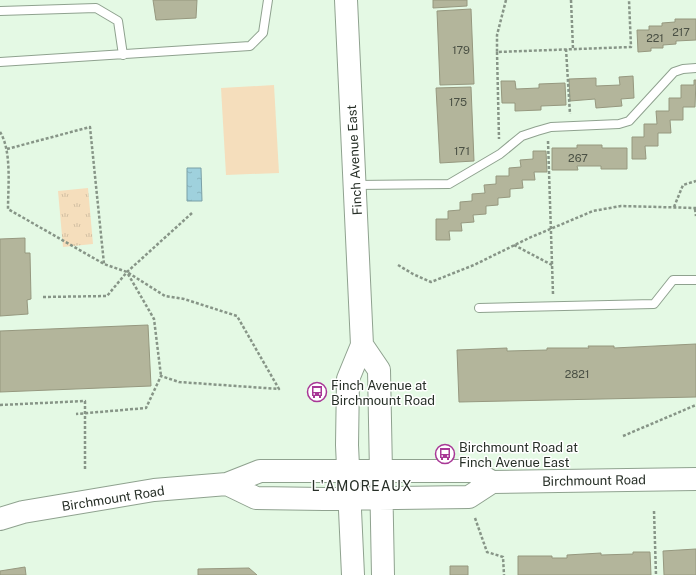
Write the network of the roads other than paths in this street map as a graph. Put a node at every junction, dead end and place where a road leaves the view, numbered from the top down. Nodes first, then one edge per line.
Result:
1 (268, 0) edge
2 (346, 0) edge
3 (0, 11) edge
4 (123, 55) junction
5 (0, 62) edge
6 (696, 68) edge
7 (355, 185) junction
8 (696, 280) edge
9 (479, 308) dead end
10 (362, 345) junction
11 (349, 471) junction
12 (381, 471) junction
13 (696, 479) edge
14 (492, 482) junction
15 (227, 484) junction
16 (350, 498) junction
17 (382, 498) junction
18 (0, 519) edge
19 (353, 575) edge
20 (382, 575) edge

1 - 4 lane
2 - 7 main road, Finch Avenue East
3 - 4 lane
4 - 5 lane
6 - 7 lane
7 - 10 main road, Finch Avenue East
8 - 9 lane
10 - 11 main road, Finch Avenue East
10 - 12 main road
11 - 12 main road, Birchmount Road
11 - 15 main road, Birchmount Road
11 - 16 main road, Finch Avenue East
12 - 14 main road, Birchmount Road
12 - 17 main road
13 - 14 main road, Birchmount Road
14 - 17 main road
15 - 16 main road
15 - 18 main road, Birchmount Road
16 - 17 main road
16 - 19 main road, Finch Avenue East
17 - 20 main road

